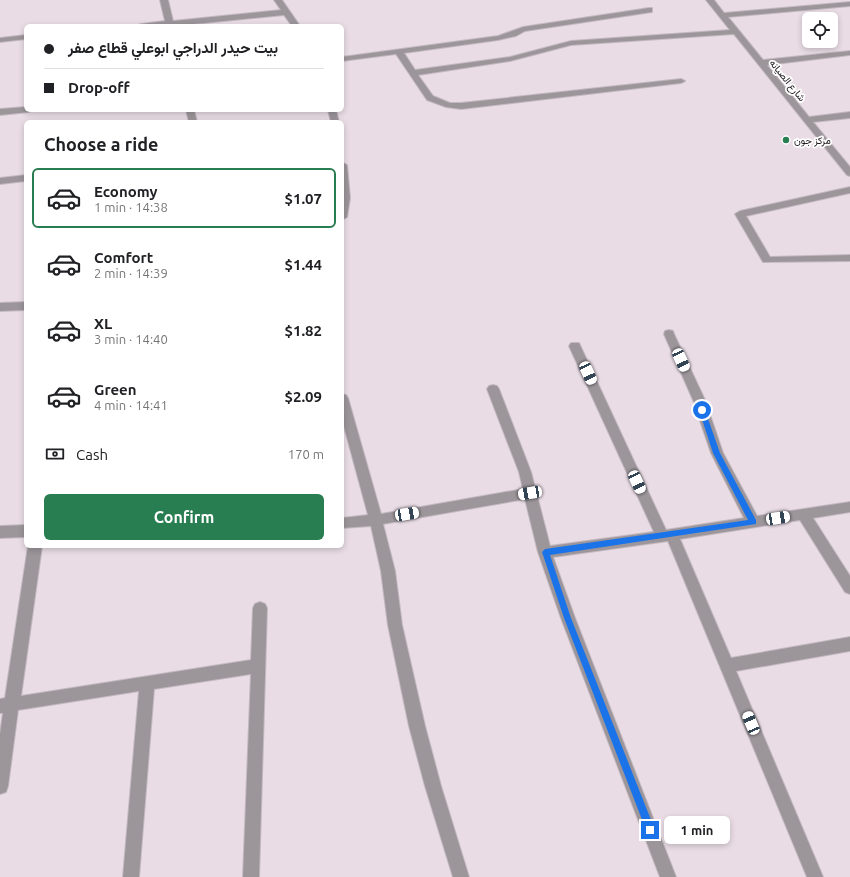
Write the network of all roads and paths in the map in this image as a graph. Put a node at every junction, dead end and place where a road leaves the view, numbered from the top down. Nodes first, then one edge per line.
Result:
1 (164, 0) edge
2 (278, 0) edge
3 (710, 0) edge
4 (850, 4) edge
5 (649, 10) dead end
6 (286, 12) junction
7 (722, 15) junction
8 (169, 24) edge
9 (178, 24) edge
10 (295, 24) edge
11 (736, 32) junction
12 (24, 37) edge
13 (0, 40) edge
14 (399, 52) junction
15 (850, 53) edge
16 (344, 59) edge
17 (760, 63) junction
18 (413, 73) junction
19 (681, 81) dead end
20 (24, 110) edge
21 (0, 112) edge
22 (850, 115) edge
23 (807, 120) junction
24 (850, 173) edge
25 (24, 178) edge
26 (0, 181) edge
27 (344, 187) edge
28 (850, 190) edge
29 (344, 204) edge
30 (850, 258) edge
31 (24, 306) edge
32 (0, 307) edge
33 (669, 334) dead end
34 (575, 346) dead end
35 (493, 389) dead end
36 (344, 405) edge
37 (530, 493) junction
38 (850, 507) edge
39 (803, 514) junction
40 (376, 520) junction
41 (753, 522) junction
42 (344, 523) edge
43 (24, 531) edge
44 (0, 532) edge
45 (667, 536) junction
46 (35, 548) edge
47 (545, 552) junction
48 (850, 588) edge
49 (260, 608) dead end
50 (850, 644) edge
51 (258, 666) junction
52 (727, 666) junction
53 (146, 684) junction
54 (6, 706) edge
55 (0, 786) edge
56 (131, 877) edge
57 (251, 877) edge
58 (460, 877) edge
59 (668, 877) edge
60 (815, 877) edge

1 - 8 street
2 - 6 street
3 - 7 street, شارع الصيانه
4 - 7 street
5 - 14 street
6 - 9 street
6 - 10 street
7 - 11 street, شارع الصيانه
11 - 17 street, شارع الصيانه
11 - 18 street
12 - 13 street
14 - 16 street
14 - 18 street
15 - 17 street
17 - 23 street, شارع الصيانه
18 - 19 street
20 - 21 street
22 - 23 street
23 - 24 street, شارع الصيانه
25 - 26 street
27 - 29 street
28 - 30 street
31 - 32 street
33 - 41 street
34 - 45 street
35 - 37 street
36 - 40 street
37 - 40 street
37 - 47 street
38 - 39 street
39 - 41 street
39 - 48 street
40 - 42 street
40 - 58 street
41 - 45 street
43 - 44 street
45 - 47 street
45 - 52 street
46 - 54 street
47 - 59 street
49 - 51 street
50 - 52 street
51 - 53 street
51 - 57 street
52 - 60 street
53 - 54 street
53 - 56 street
54 - 55 street

